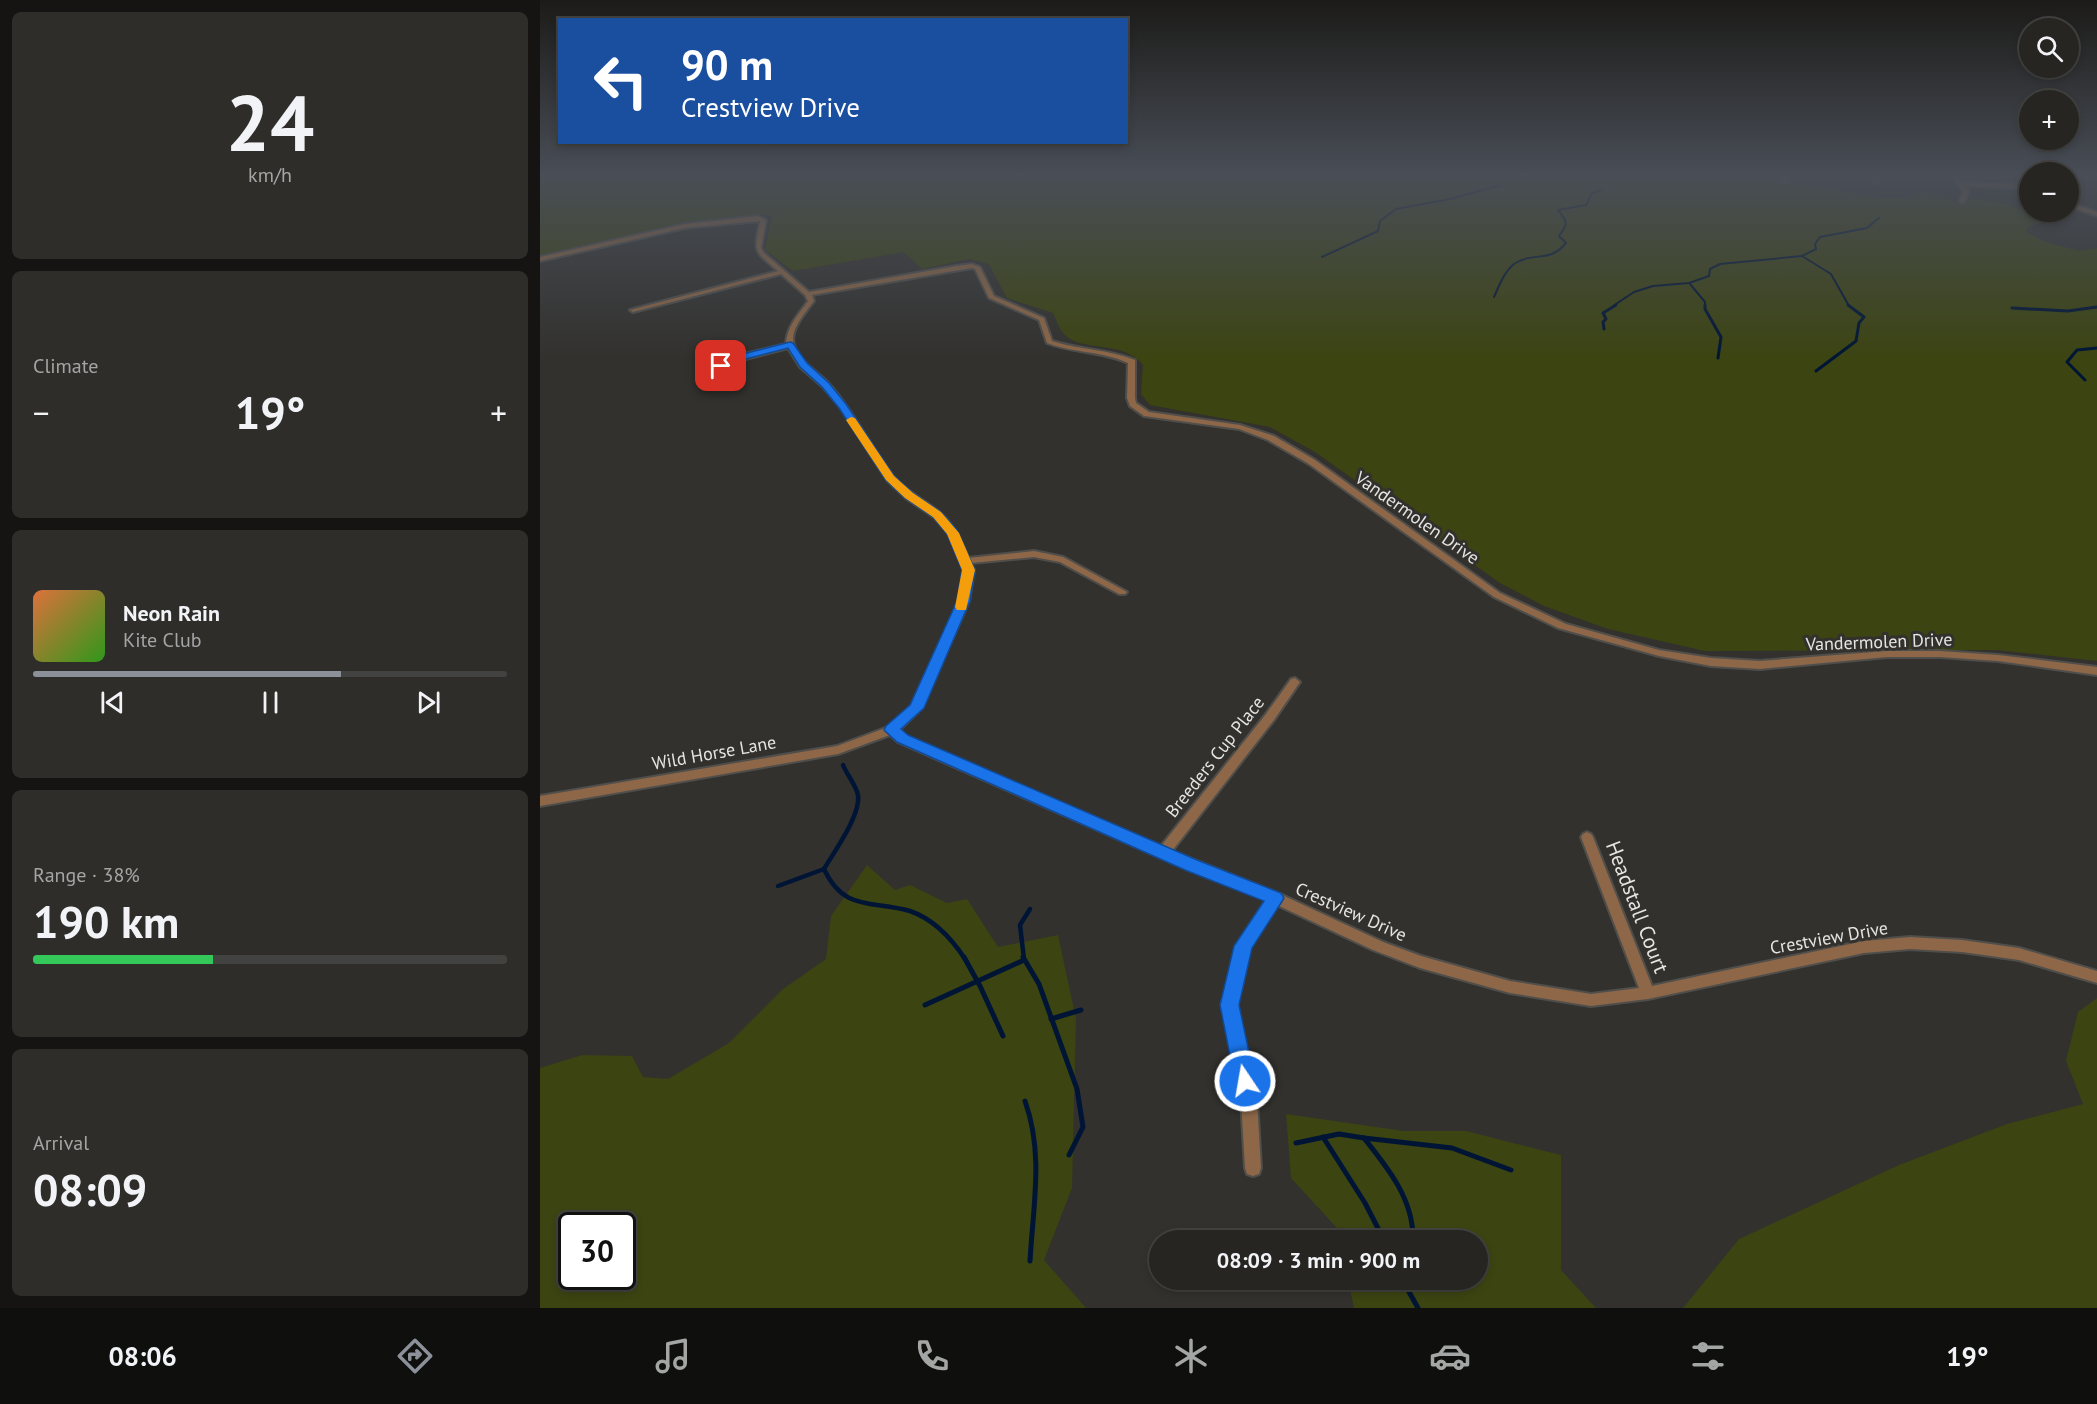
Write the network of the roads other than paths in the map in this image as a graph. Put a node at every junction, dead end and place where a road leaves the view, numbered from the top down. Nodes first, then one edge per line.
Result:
1 (641, 236) edge
2 (760, 236) edge
3 (540, 259) edge
4 (782, 272) junction
5 (808, 294) junction
6 (633, 310) dead end
7 (790, 345) junction
8 (707, 372) dead end
9 (965, 561) junction
10 (1122, 592) dead end
11 (2097, 671) edge
12 (1295, 682) dead end
13 (892, 730) junction
14 (540, 801) edge
15 (1587, 837) dead end
16 (1163, 853) junction
17 (1275, 898) junction
18 (2097, 977) edge
19 (1648, 993) junction
20 (1253, 1168) dead end

1 - 3 street
2 - 4 street
4 - 5 street
4 - 6 street
5 - 7 street
5 - 11 street, Vandermolen Drive
7 - 8 street
7 - 9 street
9 - 10 street
9 - 13 street
12 - 16 street, Breeders Cup Place
13 - 14 street, Wild Horse Lane
13 - 16 street, Crestview Drive
15 - 19 street, Headstall Court
16 - 17 street, Crestview Drive
17 - 19 street, Crestview Drive
17 - 20 street
18 - 19 street, Crestview Drive

